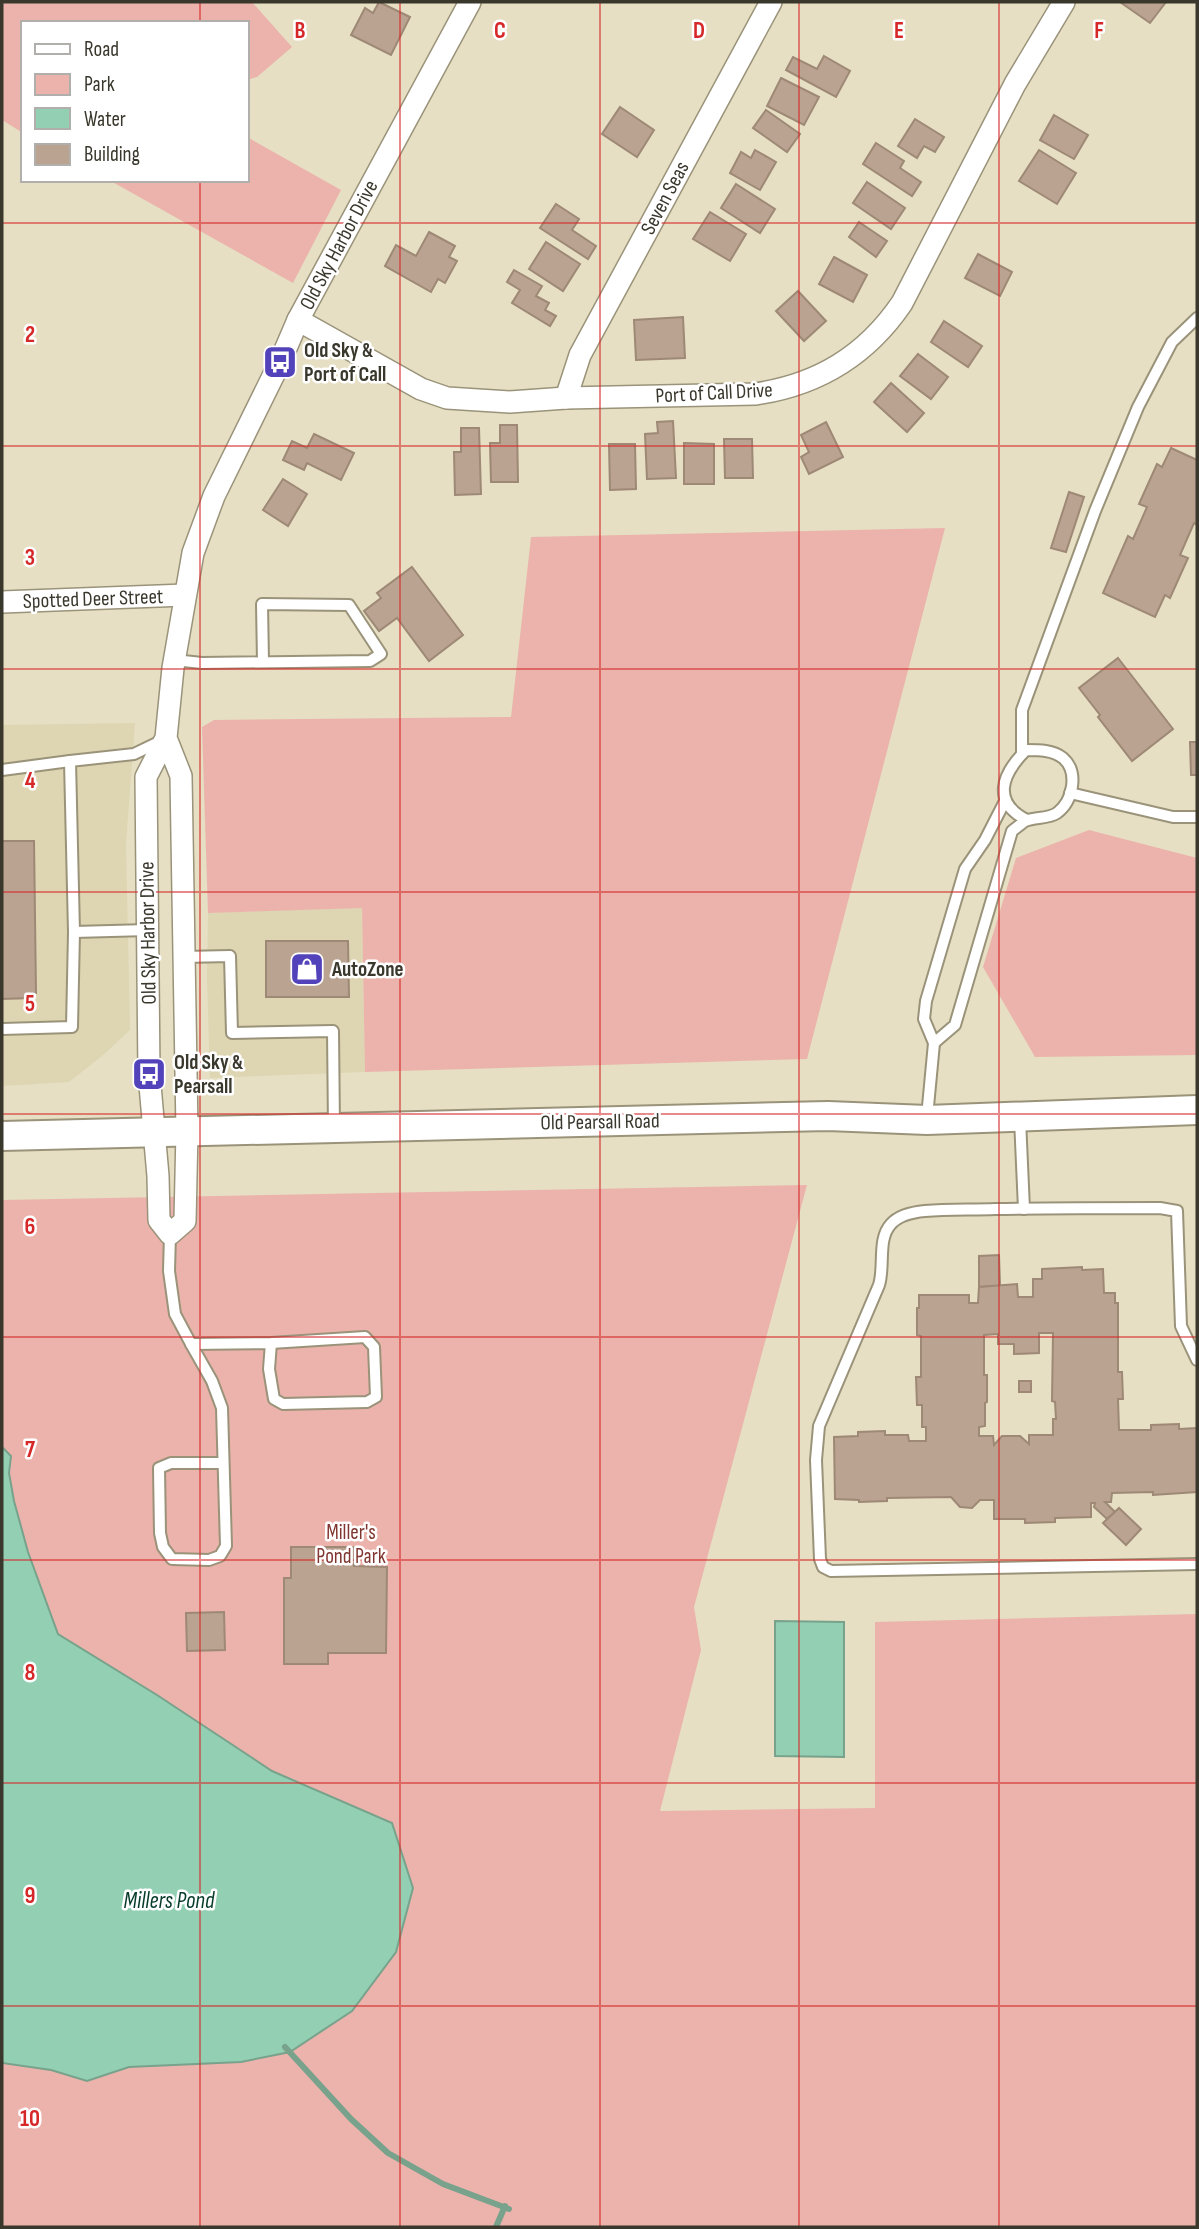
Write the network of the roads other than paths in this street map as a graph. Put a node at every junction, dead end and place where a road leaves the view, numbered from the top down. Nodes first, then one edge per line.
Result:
1 (470, 2) edge
2 (771, 2) edge
3 (1065, 2) edge
4 (1197, 318) edge
5 (298, 320) junction
6 (566, 398) junction
7 (185, 595) junction
8 (2, 602) edge
9 (174, 660) junction
10 (263, 662) junction
11 (166, 738) junction
12 (1022, 754) junction
13 (69, 761) junction
14 (2, 770) edge
15 (1070, 793) junction
16 (1005, 801) junction
17 (1197, 817) edge
18 (1027, 820) junction
19 (148, 930) junction
20 (74, 932) junction
21 (184, 957) junction
22 (2, 1029) edge
23 (934, 1043) junction
24 (1197, 1110) edge
25 (1020, 1116) junction
26 (927, 1120) junction
27 (334, 1128) junction
28 (187, 1131) junction
29 (154, 1132) junction
30 (2, 1136) edge
31 (1024, 1209) junction
32 (170, 1234) junction
33 (271, 1343) junction
34 (191, 1344) junction
35 (1197, 1360) edge
36 (223, 1463) junction
37 (1197, 1564) edge

1 - 5 street, Old Sky Harbor Drive
2 - 6 street, Seven Seas
3 - 6 street, Port of Call Drive
4 - 12 lane
5 - 6 street, Port of Call Drive
5 - 7 street, Old Sky Harbor Drive
7 - 8 street, Spotted Deer Street
7 - 9 street, Old Sky Harbor Drive
9 - 10 lane
9 - 11 street, Old Sky Harbor Drive
10 - 10 lane
11 - 13 lane
11 - 19 street, Old Sky Harbor Drive
11 - 21 street, Old Sky Harbor Drive
12 - 15 lane
12 - 16 lane
13 - 14 lane
13 - 20 lane
15 - 17 lane
15 - 18 lane
16 - 18 lane
16 - 23 lane
18 - 23 lane
19 - 20 lane
19 - 29 street, Old Sky Harbor Drive
20 - 22 lane
21 - 27 lane
21 - 28 street, Old Sky Harbor Drive
23 - 26 lane
24 - 25 main road, Old Pearsall Road
25 - 26 main road, Old Pearsall Road
25 - 31 lane
26 - 27 main road, Old Pearsall Road
27 - 28 main road, Old Pearsall Road
28 - 29 main road, Old Pearsall Road
28 - 32 street, Old Sky Harbor Drive
29 - 30 main road, Old Pearsall Road
29 - 32 street, Old Sky Harbor Drive
31 - 35 lane
31 - 37 lane
32 - 34 lane
33 - 33 lane
33 - 34 lane
34 - 36 lane
36 - 36 lane

